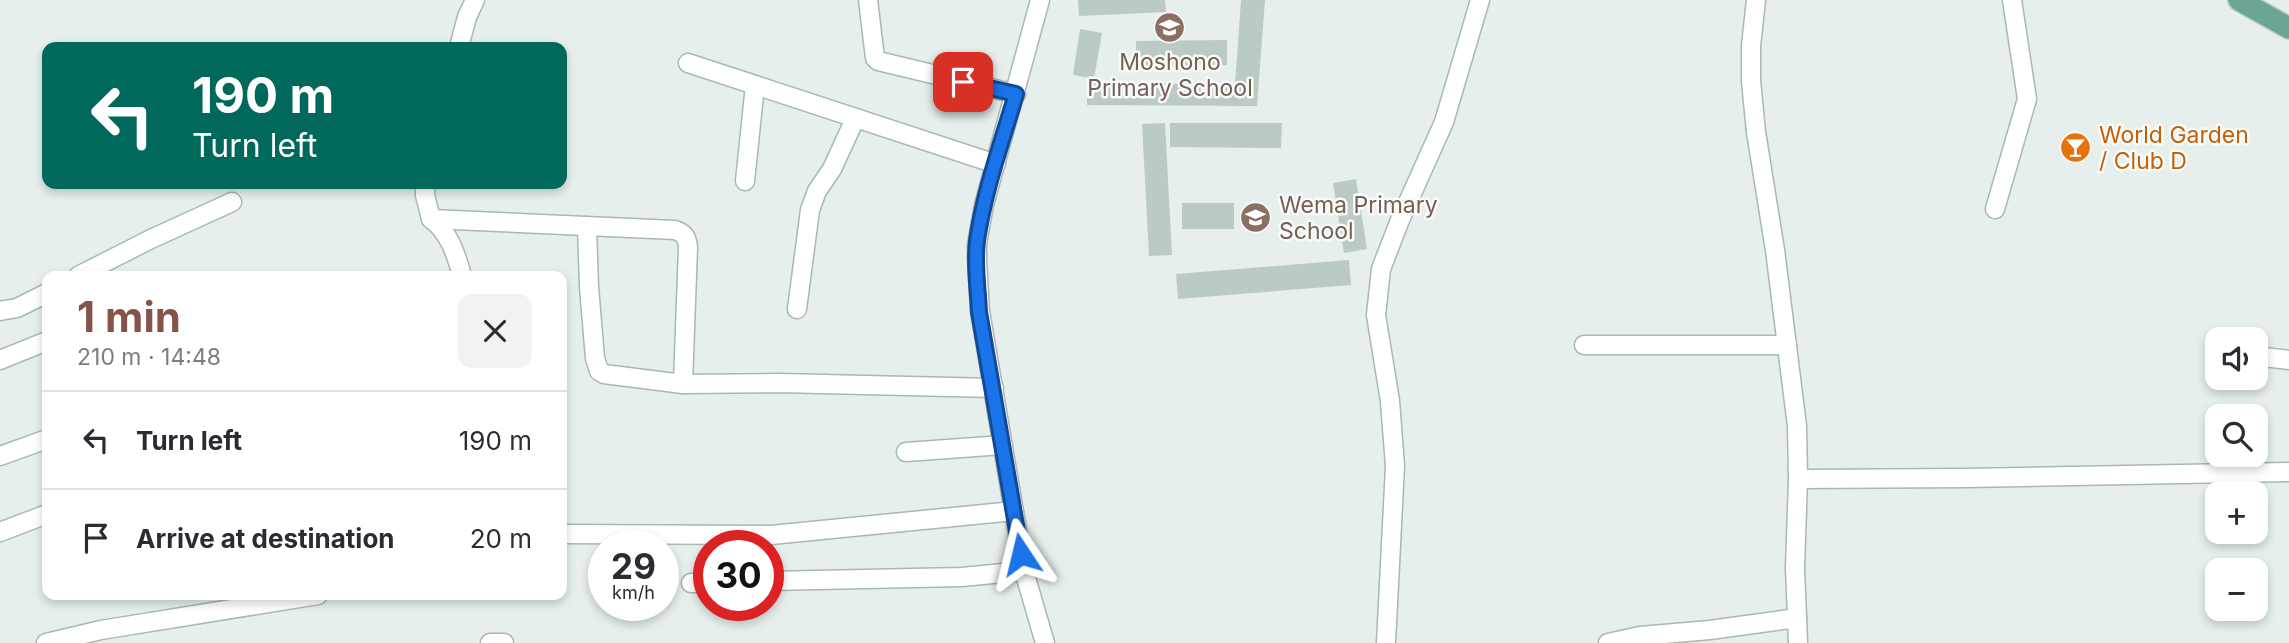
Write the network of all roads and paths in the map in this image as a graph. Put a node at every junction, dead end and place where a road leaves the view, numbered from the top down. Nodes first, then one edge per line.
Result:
1 (475, 0) edge
2 (868, 0) edge
3 (1040, 0) edge
4 (1480, 0) edge
5 (1756, 0) edge
6 (2012, 0) edge
7 (2239, 0) edge
8 (2289, 28) edge
9 (460, 42) edge
10 (688, 63) dead end
11 (755, 85) junction
12 (1016, 94) junction
13 (855, 119) junction
14 (996, 164) junction
15 (745, 181) dead end
16 (425, 189) edge
17 (232, 202) dead end
18 (1995, 209) dead end
19 (431, 219) junction
20 (587, 226) junction
21 (88, 271) edge
22 (460, 271) edge
23 (42, 295) edge
24 (797, 309) dead end
25 (0, 311) edge
26 (42, 343) edge
27 (1584, 345) dead end
28 (1787, 345) junction
29 (2268, 357) edge
30 (0, 360) edge
31 (2289, 360) edge
32 (683, 384) junction
33 (994, 388) junction
34 (42, 441) edge
35 (1003, 445) junction
36 (906, 452) dead end
37 (0, 456) edge
38 (2289, 472) edge
39 (1798, 479) junction
40 (1014, 511) junction
41 (42, 516) edge
42 (0, 532) edge
43 (567, 534) edge
44 (1024, 571) junction
45 (784, 581) edge
46 (287, 600) edge
47 (1797, 618) junction
48 (46, 643) edge
49 (490, 643) edge
50 (504, 643) edge
51 (1045, 643) edge
52 (1387, 643) edge
53 (1608, 643) edge
54 (1798, 643) edge

1 - 9 street
2 - 12 street
3 - 12 street
4 - 52 street
5 - 28 street
6 - 18 street
7 - 8 main road
10 - 11 street
11 - 13 street
11 - 15 street
12 - 14 street
13 - 14 street
13 - 24 street
14 - 33 street
16 - 19 street
17 - 21 street
19 - 20 street
19 - 22 street
20 - 32 street
20 - 32 street
23 - 25 street
26 - 30 street
27 - 28 street
28 - 39 street
29 - 31 street
32 - 33 street
33 - 35 street
34 - 37 street
35 - 36 street
35 - 40 street
38 - 39 street
39 - 47 street
40 - 43 street
40 - 44 street
41 - 42 street
44 - 45 street
44 - 51 street
46 - 48 street
47 - 53 street
47 - 54 street
49 - 50 street

